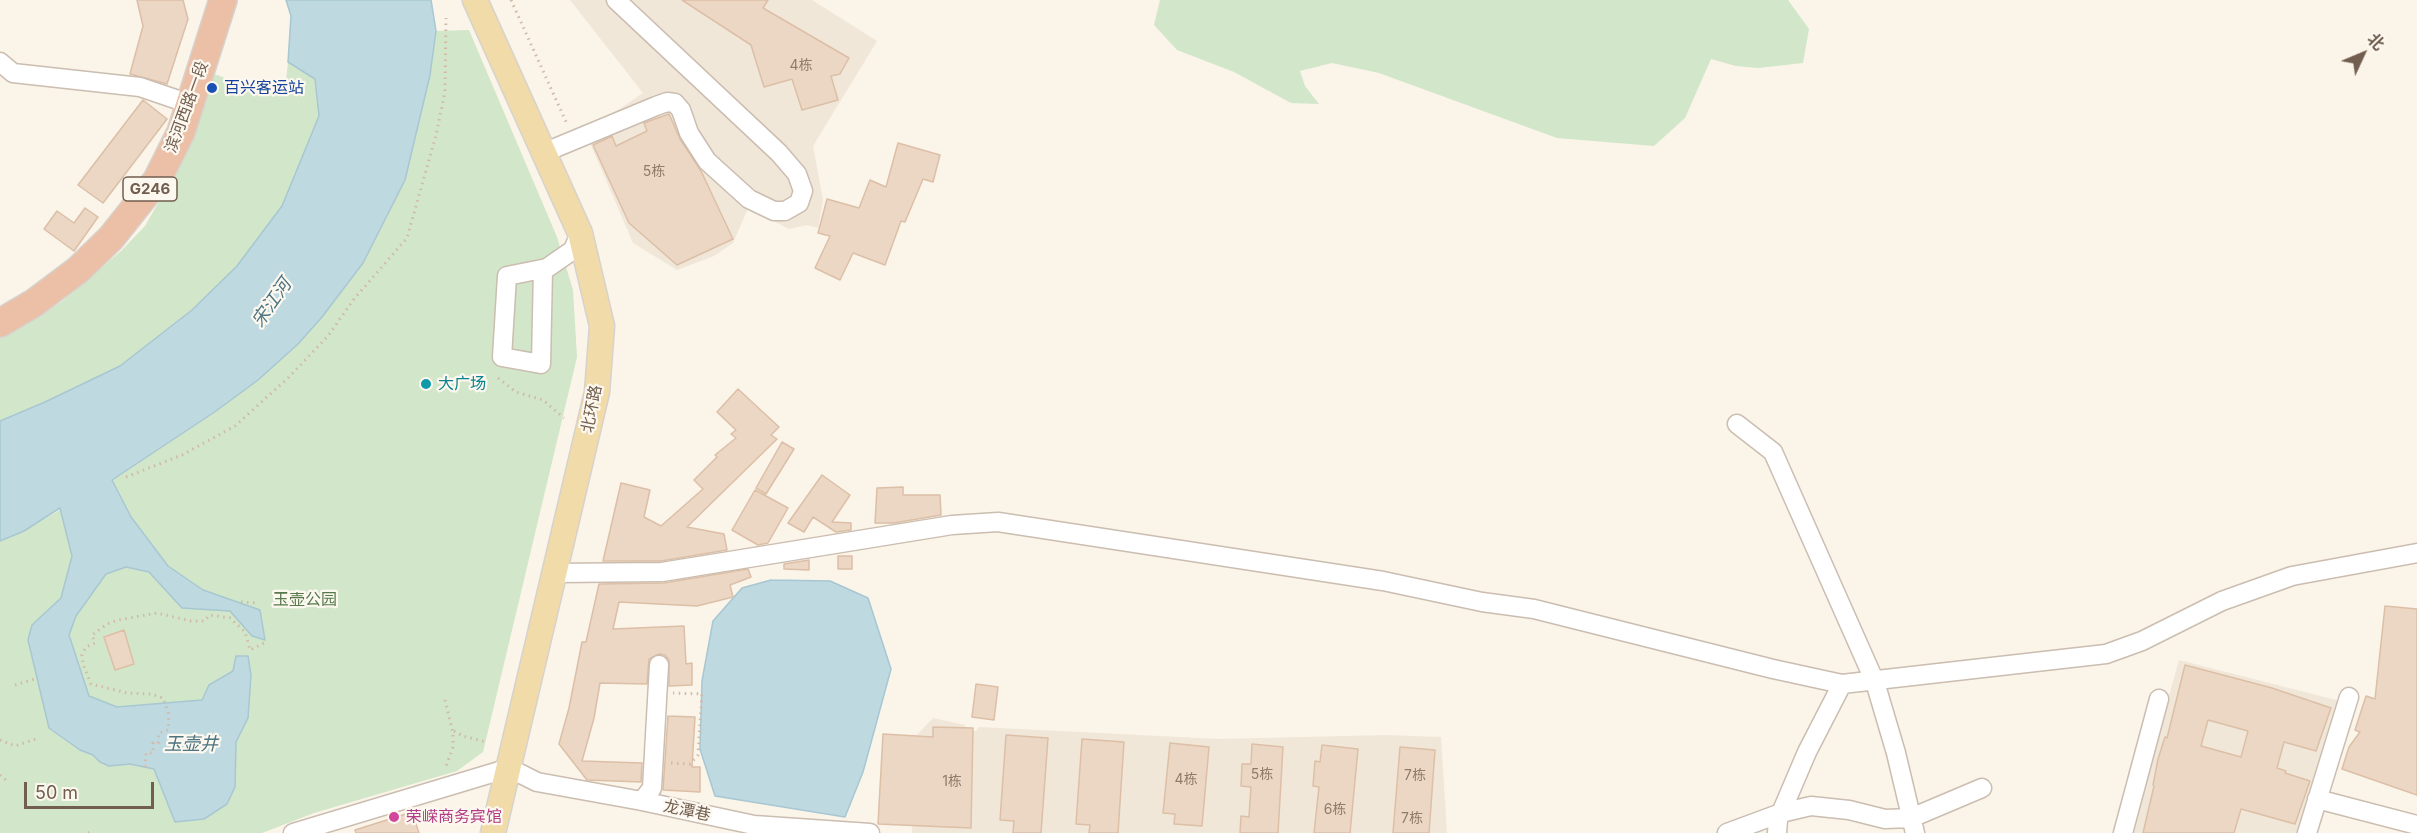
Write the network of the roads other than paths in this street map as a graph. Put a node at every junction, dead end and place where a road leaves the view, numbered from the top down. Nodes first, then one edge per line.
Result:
1 (223, 0) edge
2 (475, 0) edge
3 (616, 0) edge
4 (0, 62) edge
5 (190, 104) junction
6 (543, 153) junction
7 (580, 233) junction
8 (543, 269) junction
9 (0, 323) edge
10 (1737, 424) dead end
11 (2417, 553) edge
12 (555, 573) junction
13 (659, 665) dead end
14 (1875, 682) junction
15 (1842, 684) junction
16 (2349, 697) dead end
17 (2159, 699) dead end
18 (509, 768) junction
19 (1982, 788) dead end
20 (2317, 799) junction
21 (642, 801) junction
22 (1781, 813) junction
23 (715, 825) edge
24 (1913, 825) edge
25 (2417, 825) edge
26 (293, 833) edge
27 (493, 833) edge
28 (870, 833) edge
29 (1727, 833) edge
30 (1777, 833) edge
31 (2123, 833) edge
32 (2307, 833) edge

1 - 5 highway, 滨河西路一段 / G246
2 - 6 main road, 北环路
3 - 6 street
4 - 5 street
5 - 9 highway, 滨河西路一段 / G246
6 - 7 main road, 北环路
7 - 8 street
7 - 12 main road, 北环路
8 - 8 street
10 - 14 street
11 - 14 street
12 - 15 street
12 - 18 main road, 北环路
13 - 21 street
14 - 15 street
14 - 24 street
15 - 22 street
16 - 20 street
17 - 31 street
18 - 21 street, 龙潭巷
18 - 26 street
18 - 27 main road, 北环路
19 - 24 street
20 - 25 street
20 - 32 street
21 - 23 street, 龙潭巷
22 - 24 street
22 - 29 street
22 - 30 street
23 - 28 street, 龙潭巷

